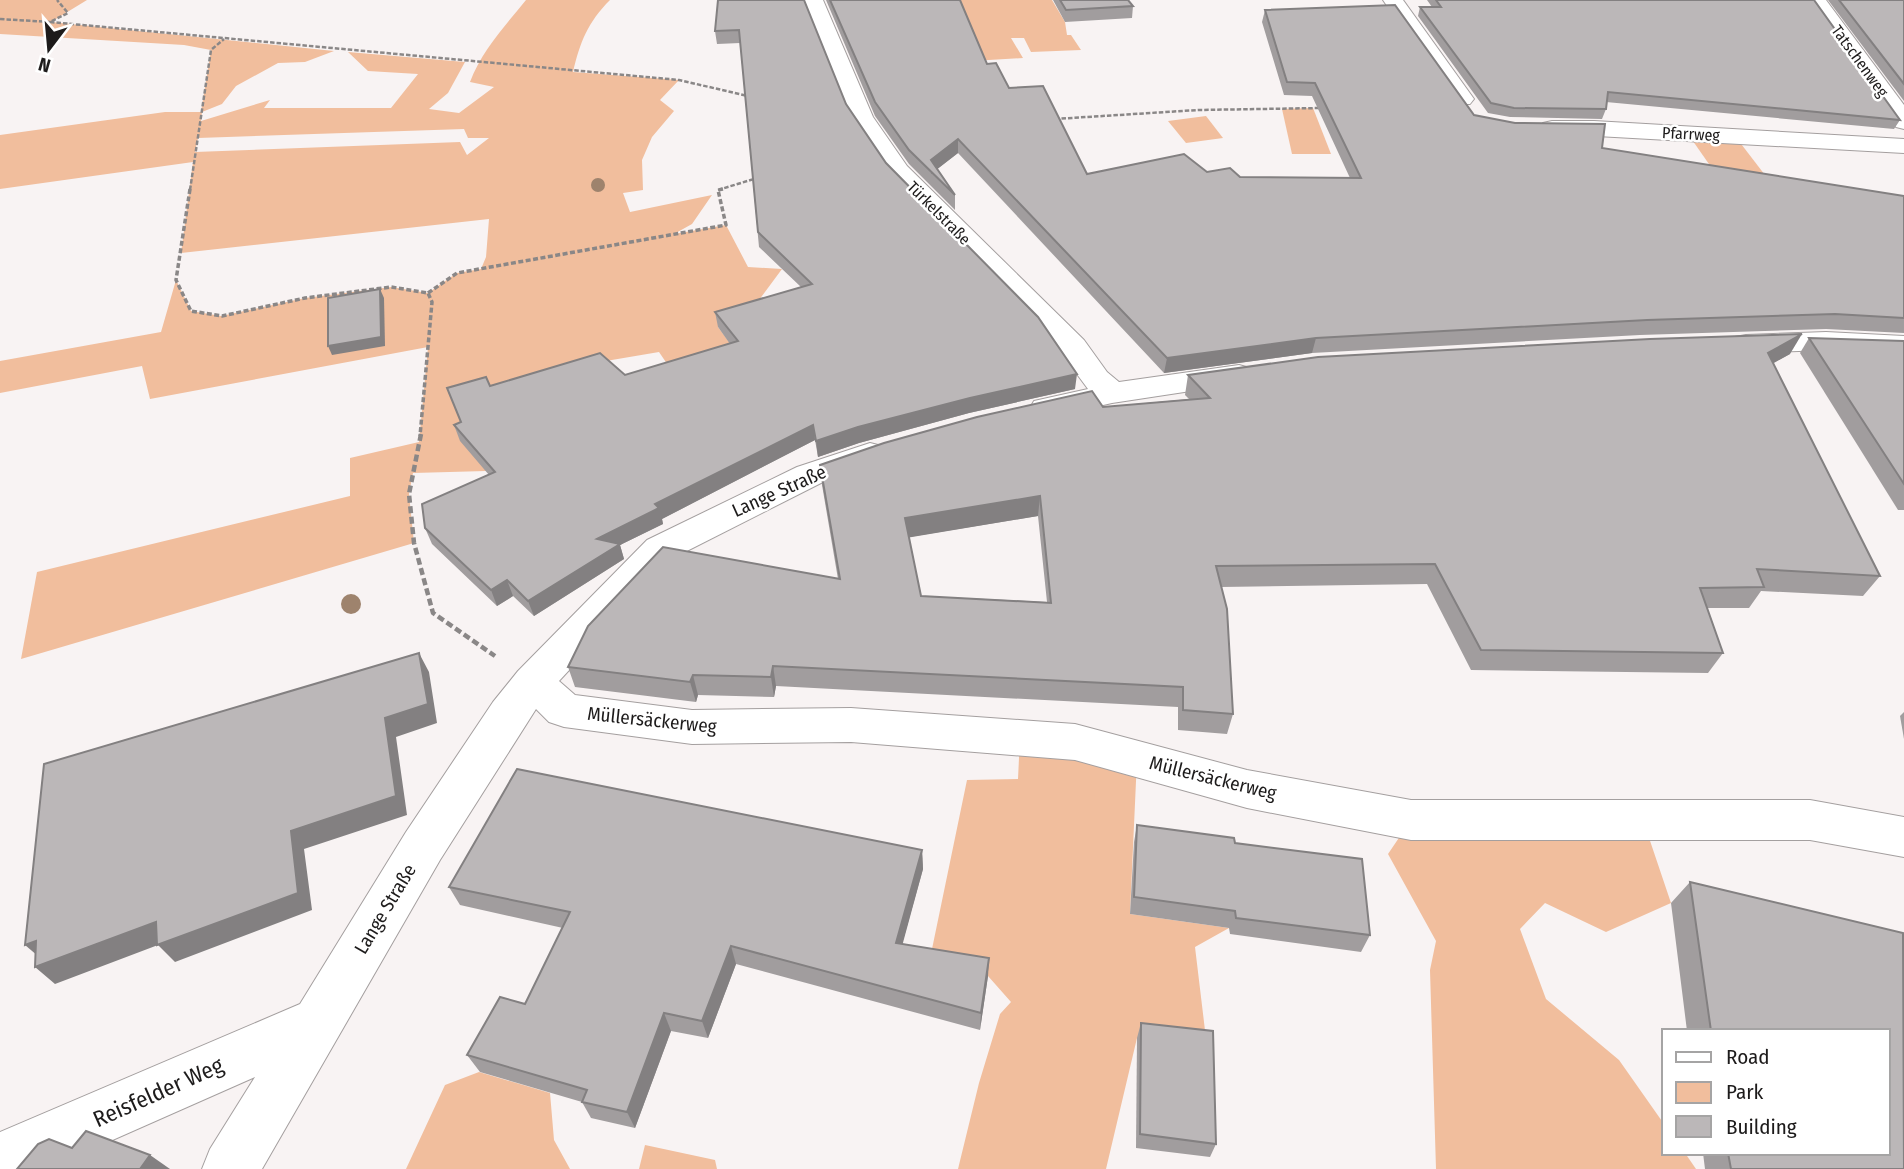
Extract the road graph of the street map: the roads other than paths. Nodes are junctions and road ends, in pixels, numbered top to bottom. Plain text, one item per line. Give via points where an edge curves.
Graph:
1 (813, 0) edge
2 (1393, 0) edge
3 (1816, 0) edge
4 (1472, 114) edge
5 (1904, 122) edge
6 (1531, 127) edge
7 (1904, 146) edge
8 (1720, 345) edge
9 (1904, 345) edge
10 (1272, 371) edge
11 (1112, 393) junction
12 (1016, 415) edge
13 (908, 443) edge
14 (533, 682) junction
15 (1904, 837) edge
16 (316, 1023) junction
17 (0, 1161) edge
18 (230, 1169) edge

1 - 11 street, Türkelstraße via 861,117 898,171
2 - 4 street
3 - 5 street, Tatschenweg
6 - 7 street, Pfarrweg
8 - 9 street via 1826,341
10 - 11 street
11 - 12 street
13 - 14 street, Lange Straße via 808,475 660,549
14 - 15 street, Müllersäckerweg via 564,710 692,727 851,725 1075,742 1247,789 1411,820 1810,820
14 - 16 street, Lange Straße via 508,714
16 - 17 street, Reisfelder Weg
16 - 18 street, Lange Straße

